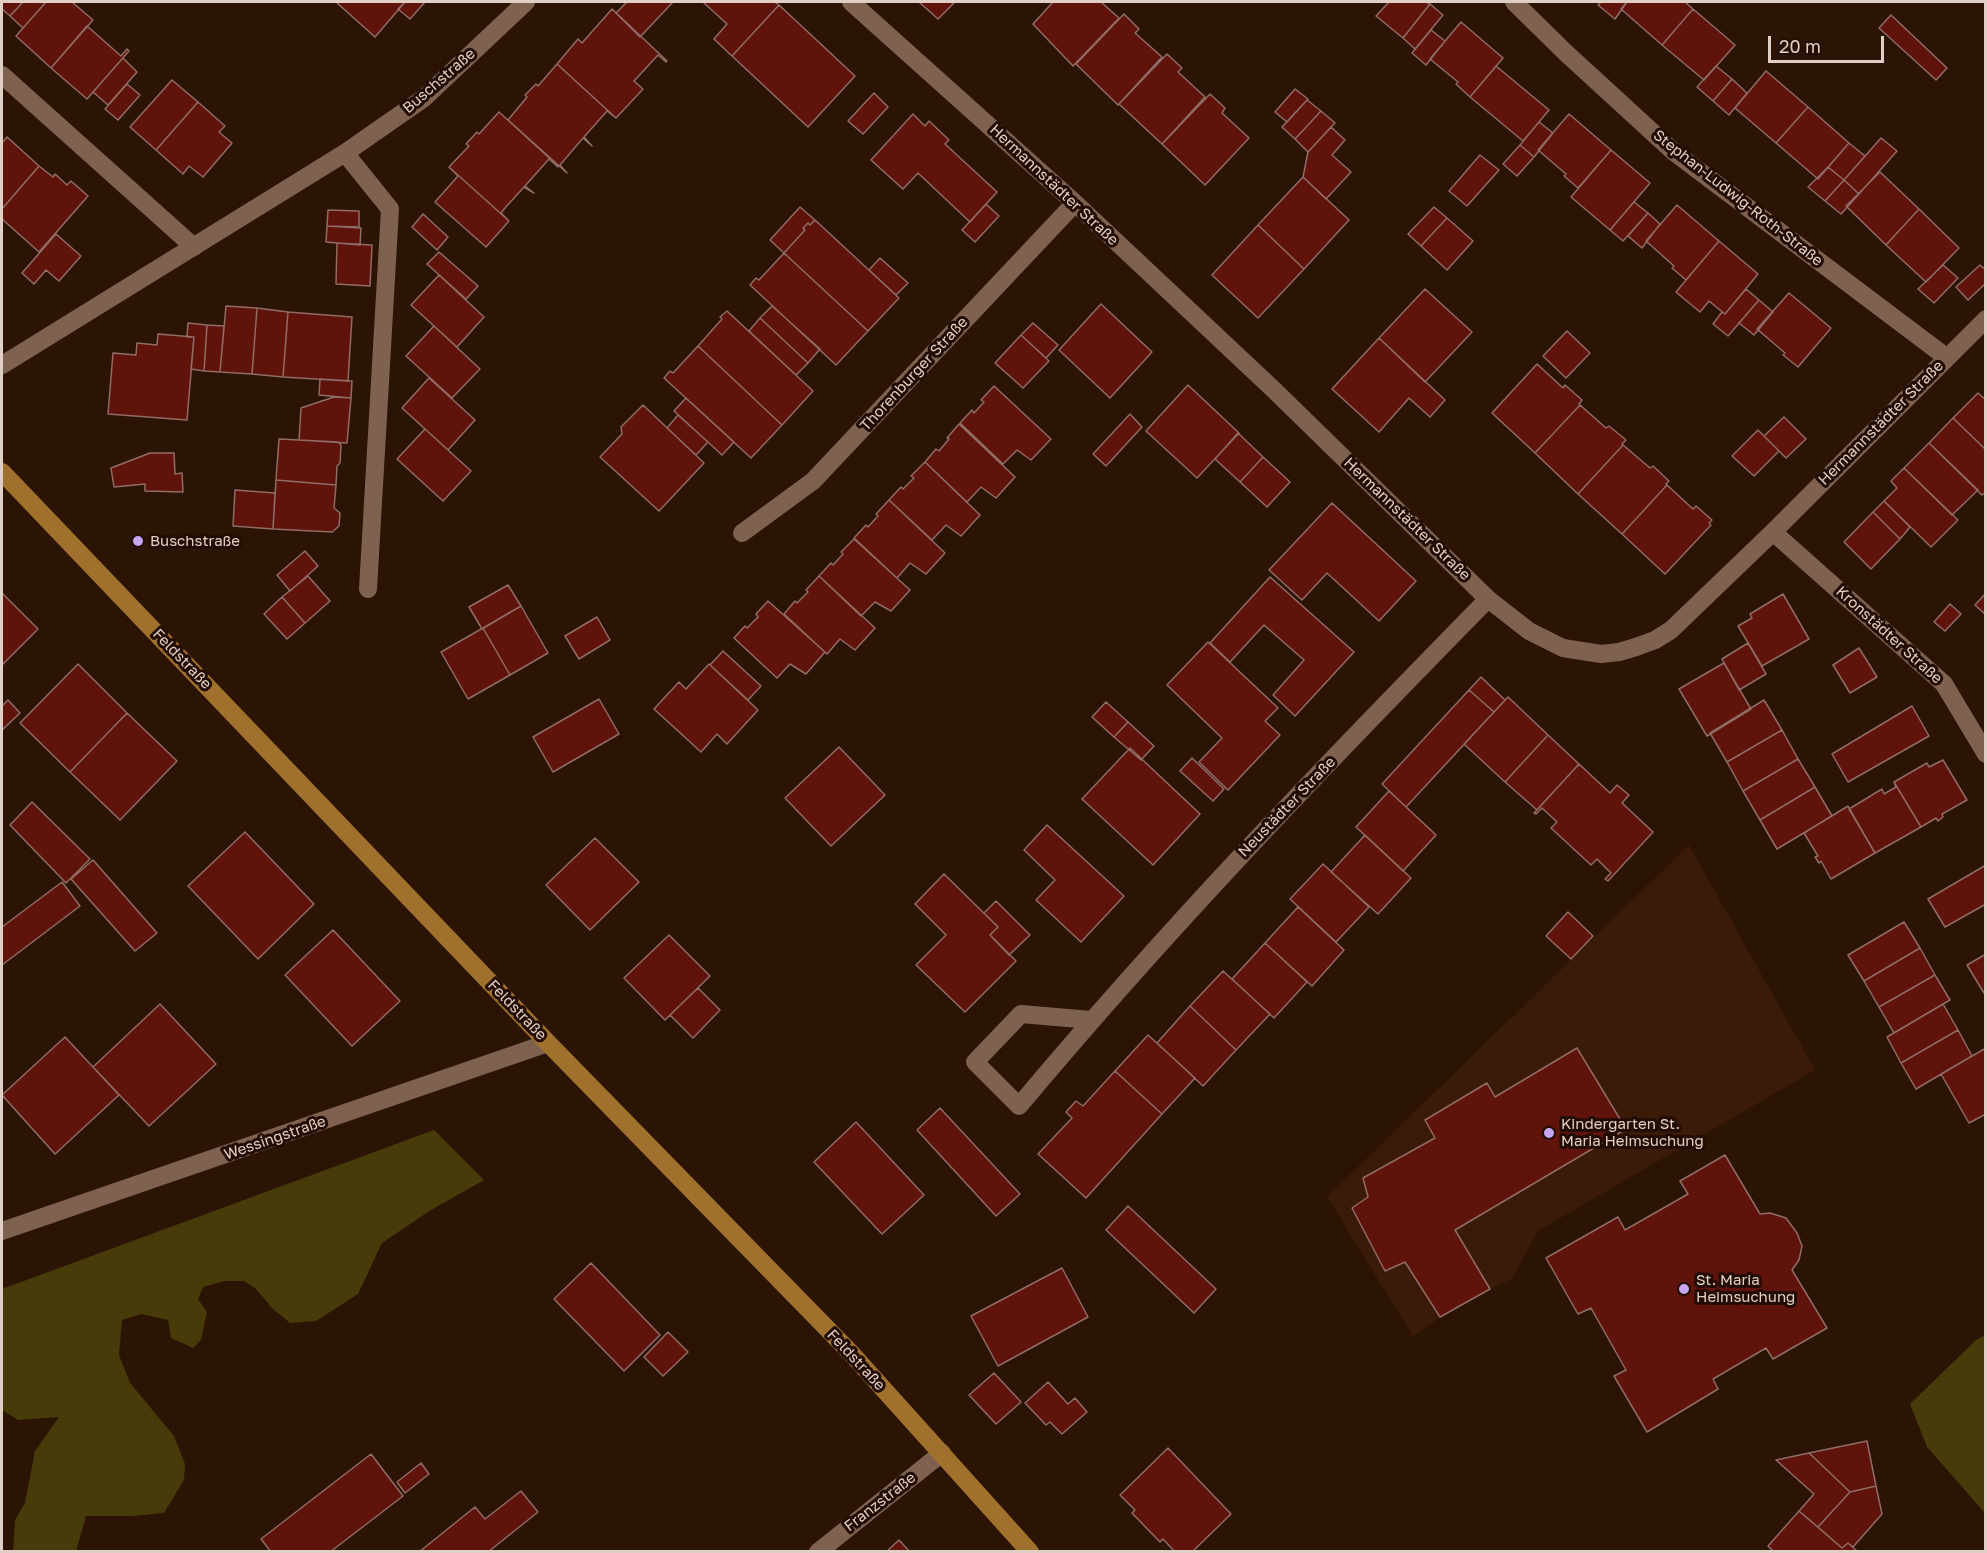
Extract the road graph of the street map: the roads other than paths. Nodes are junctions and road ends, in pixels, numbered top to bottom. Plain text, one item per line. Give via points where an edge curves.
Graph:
1 (526, 2) edge
2 (851, 2) edge
3 (1514, 2) edge
4 (2, 75) edge
5 (345, 153) junction
6 (1075, 203) junction
7 (194, 248) junction
8 (1986, 319) edge
9 (1946, 357) junction
10 (2, 365) edge
11 (2, 472) edge
12 (1773, 532) junction
13 (742, 533) dead end
14 (368, 589) dead end
15 (1488, 598) junction
16 (1986, 754) edge
17 (1091, 1020) junction
18 (548, 1043) junction
19 (2, 1231) edge
20 (942, 1453) junction
21 (818, 1551) edge
22 (1030, 1551) edge

1 - 5 street, Buschstraße via 424,98
2 - 6 street, Hermannstädter Straße
3 - 9 street, Stephan-Ludwig-Roth-Straße via 1674,152
4 - 7 street
5 - 7 street, Buschstraße
5 - 14 street via 390,209
6 - 13 street, Thorenburger Straße via 813,481
6 - 15 street, Hermannstädter Straße
7 - 10 street, Buschstraße
8 - 9 street, Hermannstädter Straße
9 - 12 street, Hermannstädter Straße
11 - 18 main road, Feldstraße
12 - 15 street, Hermannstädter Straße via 1671,630 1619,652 1601,654 1563,648 1529,631
12 - 16 street, Kronstädter Straße via 1944,684
15 - 17 street, Neustädter Straße via 1254,841
17 - 17 street, Neustädter Straße via 1019,1106 975,1062 1021,1014
18 - 19 street, Wessingstraße
18 - 20 main road, Feldstraße via 851,1353
20 - 21 street, Franzstraße
20 - 22 main road, Feldstraße

